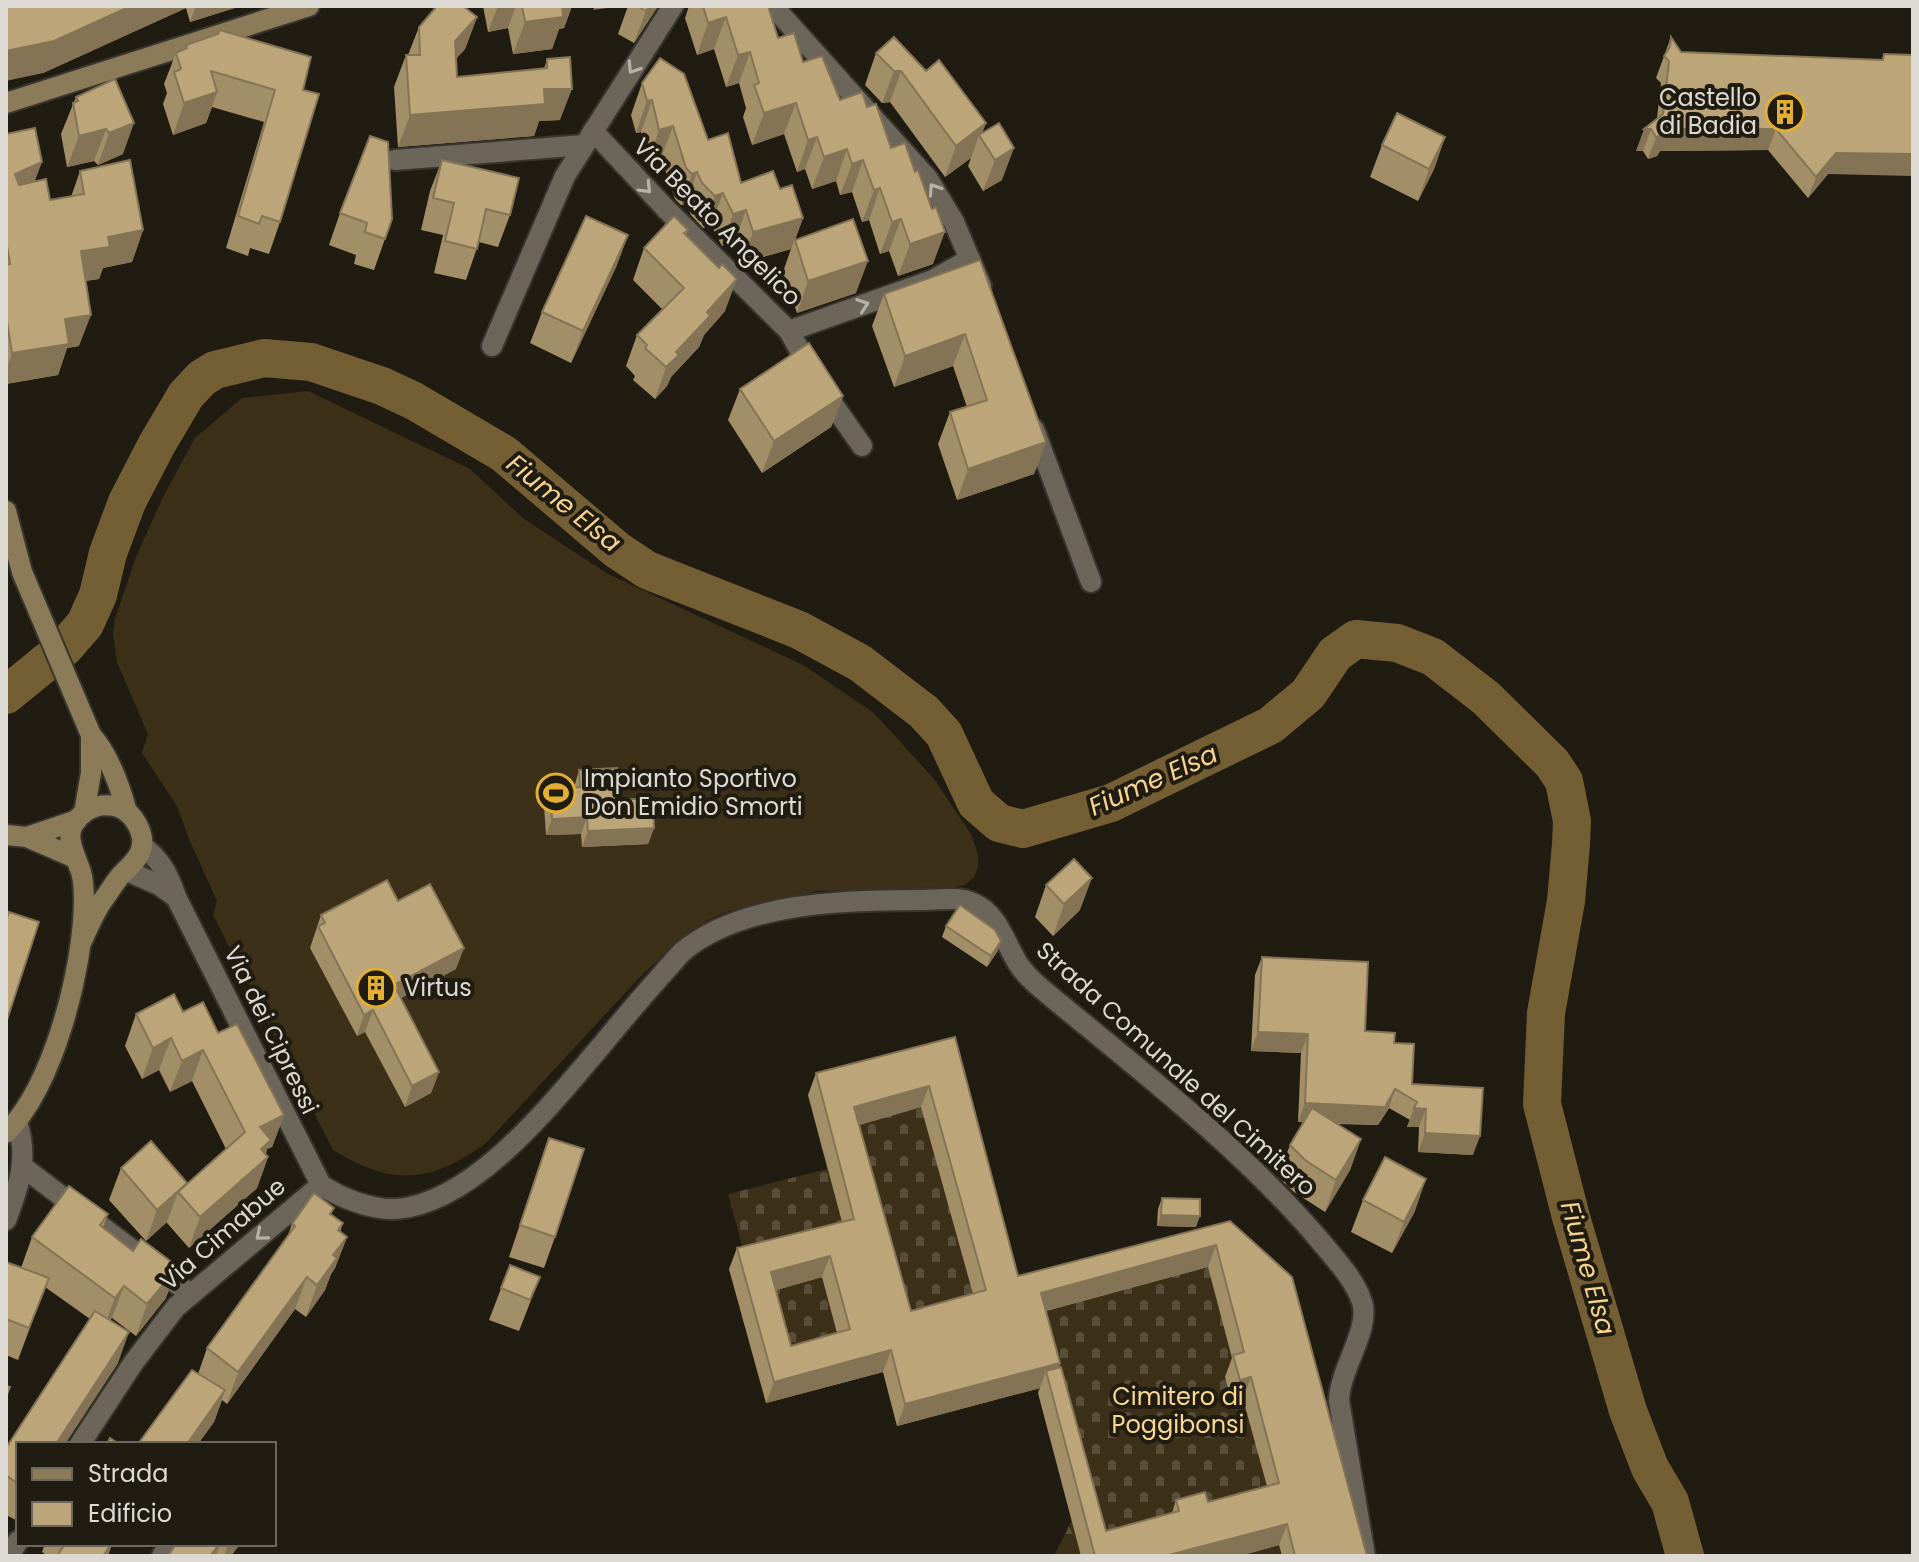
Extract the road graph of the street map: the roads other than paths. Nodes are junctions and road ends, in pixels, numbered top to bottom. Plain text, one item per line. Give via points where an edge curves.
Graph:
1 (309, 6) edge
2 (673, 6) edge
3 (773, 6) edge
4 (6, 103) edge
5 (588, 138) junction
6 (395, 160) dead end
7 (970, 259) junction
8 (987, 303) edge
9 (789, 331) junction
10 (492, 346) dead end
11 (1025, 406) edge
12 (862, 446) dead end
13 (6, 511) edge
14 (1091, 582) dead end
15 (91, 735) junction
16 (127, 812) junction
17 (81, 816) junction
18 (6, 835) edge
19 (27, 837) junction
20 (142, 846) junction
21 (76, 861) junction
22 (125, 873) junction
23 (176, 897) junction
24 (81, 943) junction
25 (11, 1128) edge
26 (23, 1167) junction
27 (321, 1185) junction
28 (6, 1220) edge
29 (189, 1293) junction
30 (81, 1442) edge
31 (1365, 1556) edge

1 - 4 main road
2 -> 5 street
7 -> 3 street via 928,179
5 - 6 street
5 -> 9 street, Via Beato Angelico
5 - 10 street via 555,197
7 - 8 street
9 -> 7 street via 933,280
9 - 12 street, Via Beato Angelico
11 - 14 street
13 - 15 main road via 22,572
15 - 16 main road
15 - 17 main road via 91,780
16 - 17 main road via 101,806
16 - 20 main road via 139,826
17 - 19 main road
17 - 21 main road via 70,838
18 - 19 main road
19 - 21 main road
20 - 22 main road
20 - 23 street, Via dei Cipressi via 160,862
21 - 22 main road via 99,877
21 - 24 main road via 84,888
22 - 23 street
22 - 24 main road
23 - 27 street, Via dei Cipressi
24 - 25 main road via 49,1063 33,1099
25 - 26 street via 24,1152
26 - 28 street
26 - 29 street
27 -> 29 street, Via Cimabue
27 - 31 street, Strada Comunale del Cimitero via 359,1202 395,1209 424,1203 455,1187 527,1130 682,952 720,928 777,912 861,900 976,904 1006,938 1021,968 1198,1120 1292,1209 1359,1294 1364,1309 1341,1381 1341,1416
29 - 30 street, Via Cimabue via 144,1347

